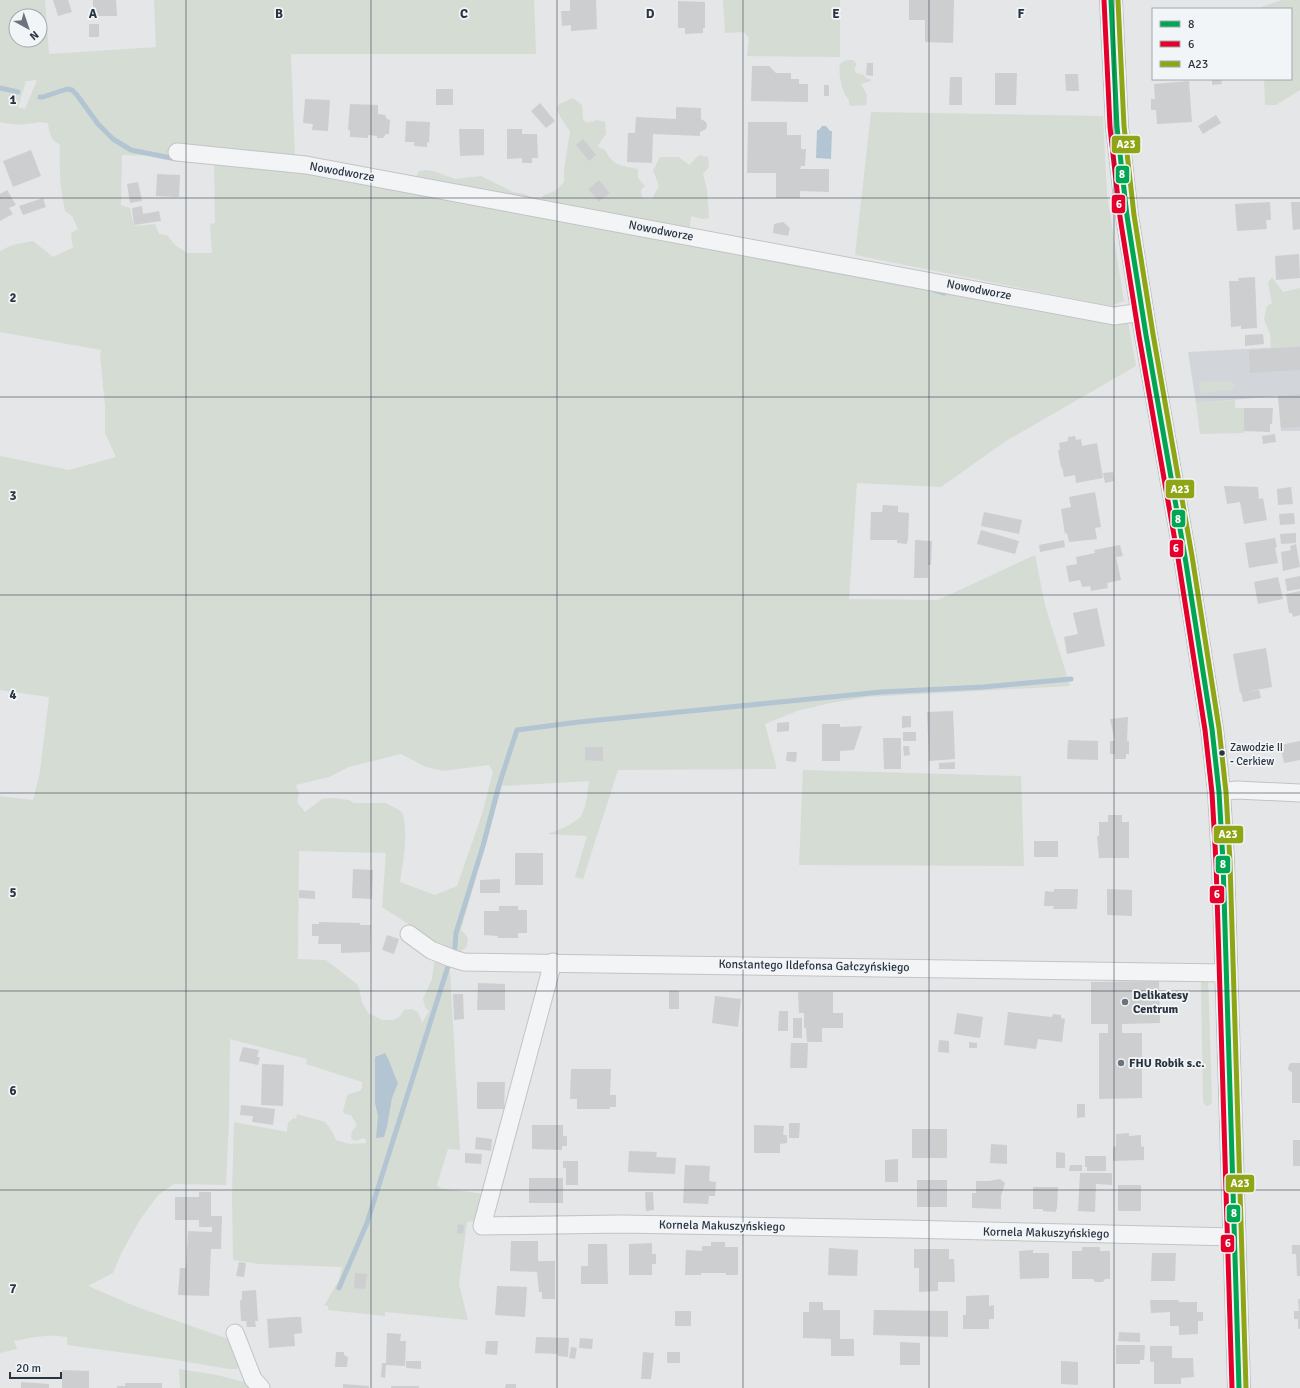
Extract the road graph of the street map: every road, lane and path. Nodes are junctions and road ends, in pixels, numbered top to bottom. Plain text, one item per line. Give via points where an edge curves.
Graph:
1 (1111, 0) edge
2 (177, 152) dead end
3 (1142, 312) junction
4 (1219, 792) junction
5 (1300, 793) edge
6 (409, 934) dead end
7 (552, 962) junction
8 (1227, 973) junction
9 (1234, 1237) junction
10 (235, 1333) dead end
11 (261, 1388) edge
12 (1239, 1388) edge

1 - 3 main road via 1117,128
2 - 3 street, Nowodworze via 306,165 1114,316
3 - 4 main road via 1185,557
4 - 5 street via 1237,790
4 - 8 main road
6 - 7 street, Konstantego Ildefonsa Gałczyńskiego via 431,950 464,962
7 - 8 street, Konstantego Ildefonsa Gałczyńskiego
7 - 9 street, Kornela Makuszyńskiego via 482,1226 621,1224
8 - 9 main road
9 - 12 main road
10 - 11 street via 253,1379

